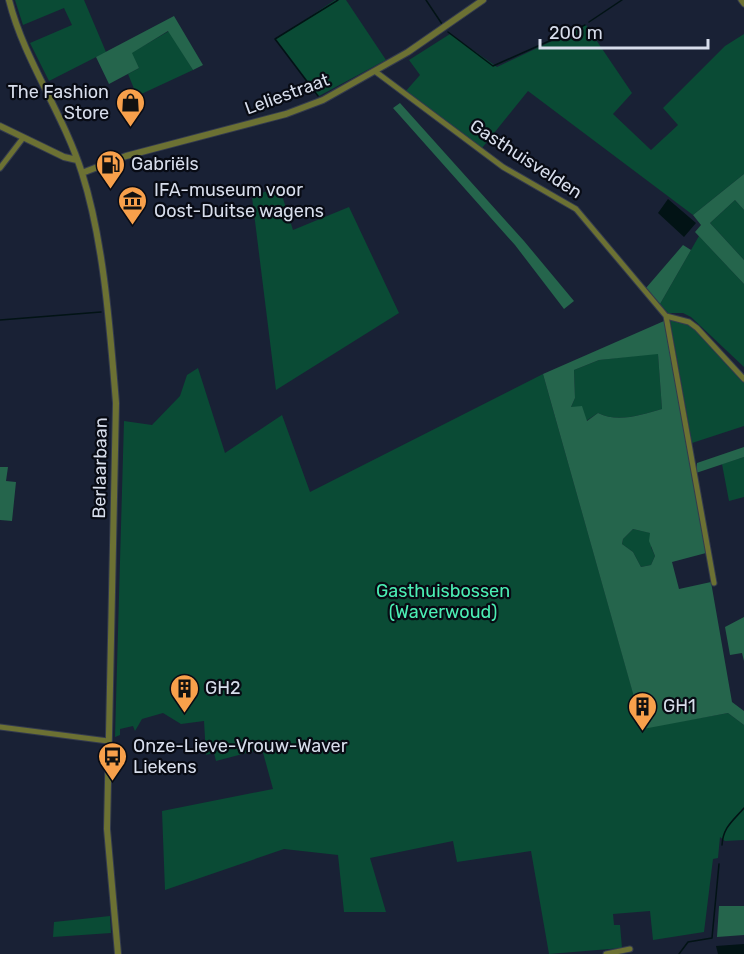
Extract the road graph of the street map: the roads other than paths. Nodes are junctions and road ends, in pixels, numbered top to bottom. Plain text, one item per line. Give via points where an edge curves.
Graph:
1 (9, 0) edge
2 (483, 0) edge
3 (741, 0) edge
4 (744, 4) edge
5 (376, 72) junction
6 (0, 126) edge
7 (23, 138) junction
8 (77, 160) junction
9 (0, 168) edge
10 (82, 173) junction
11 (666, 316) junction
12 (744, 379) edge
13 (714, 583) dead end
14 (0, 727) edge
15 (108, 741) junction
16 (630, 949) dead end
17 (118, 954) edge
18 (606, 954) edge

1 - 8 street, Berlaarbaan
2 - 5 street, Leliestraat
3 - 4 street
5 - 10 street, Leliestraat via 296,111 126,156
5 - 11 street, Gasthuisvelden via 503,167 576,209
6 - 7 street
7 - 8 street via 64,158
7 - 9 street
8 - 10 street, Berlaarbaan
10 - 15 street, Berlaarbaan via 96,232 116,403
11 - 12 street via 697,328
11 - 13 street, Gasthuisvelden
14 - 15 street
15 - 17 street, Berlaarbaan via 107,839
16 - 18 street

